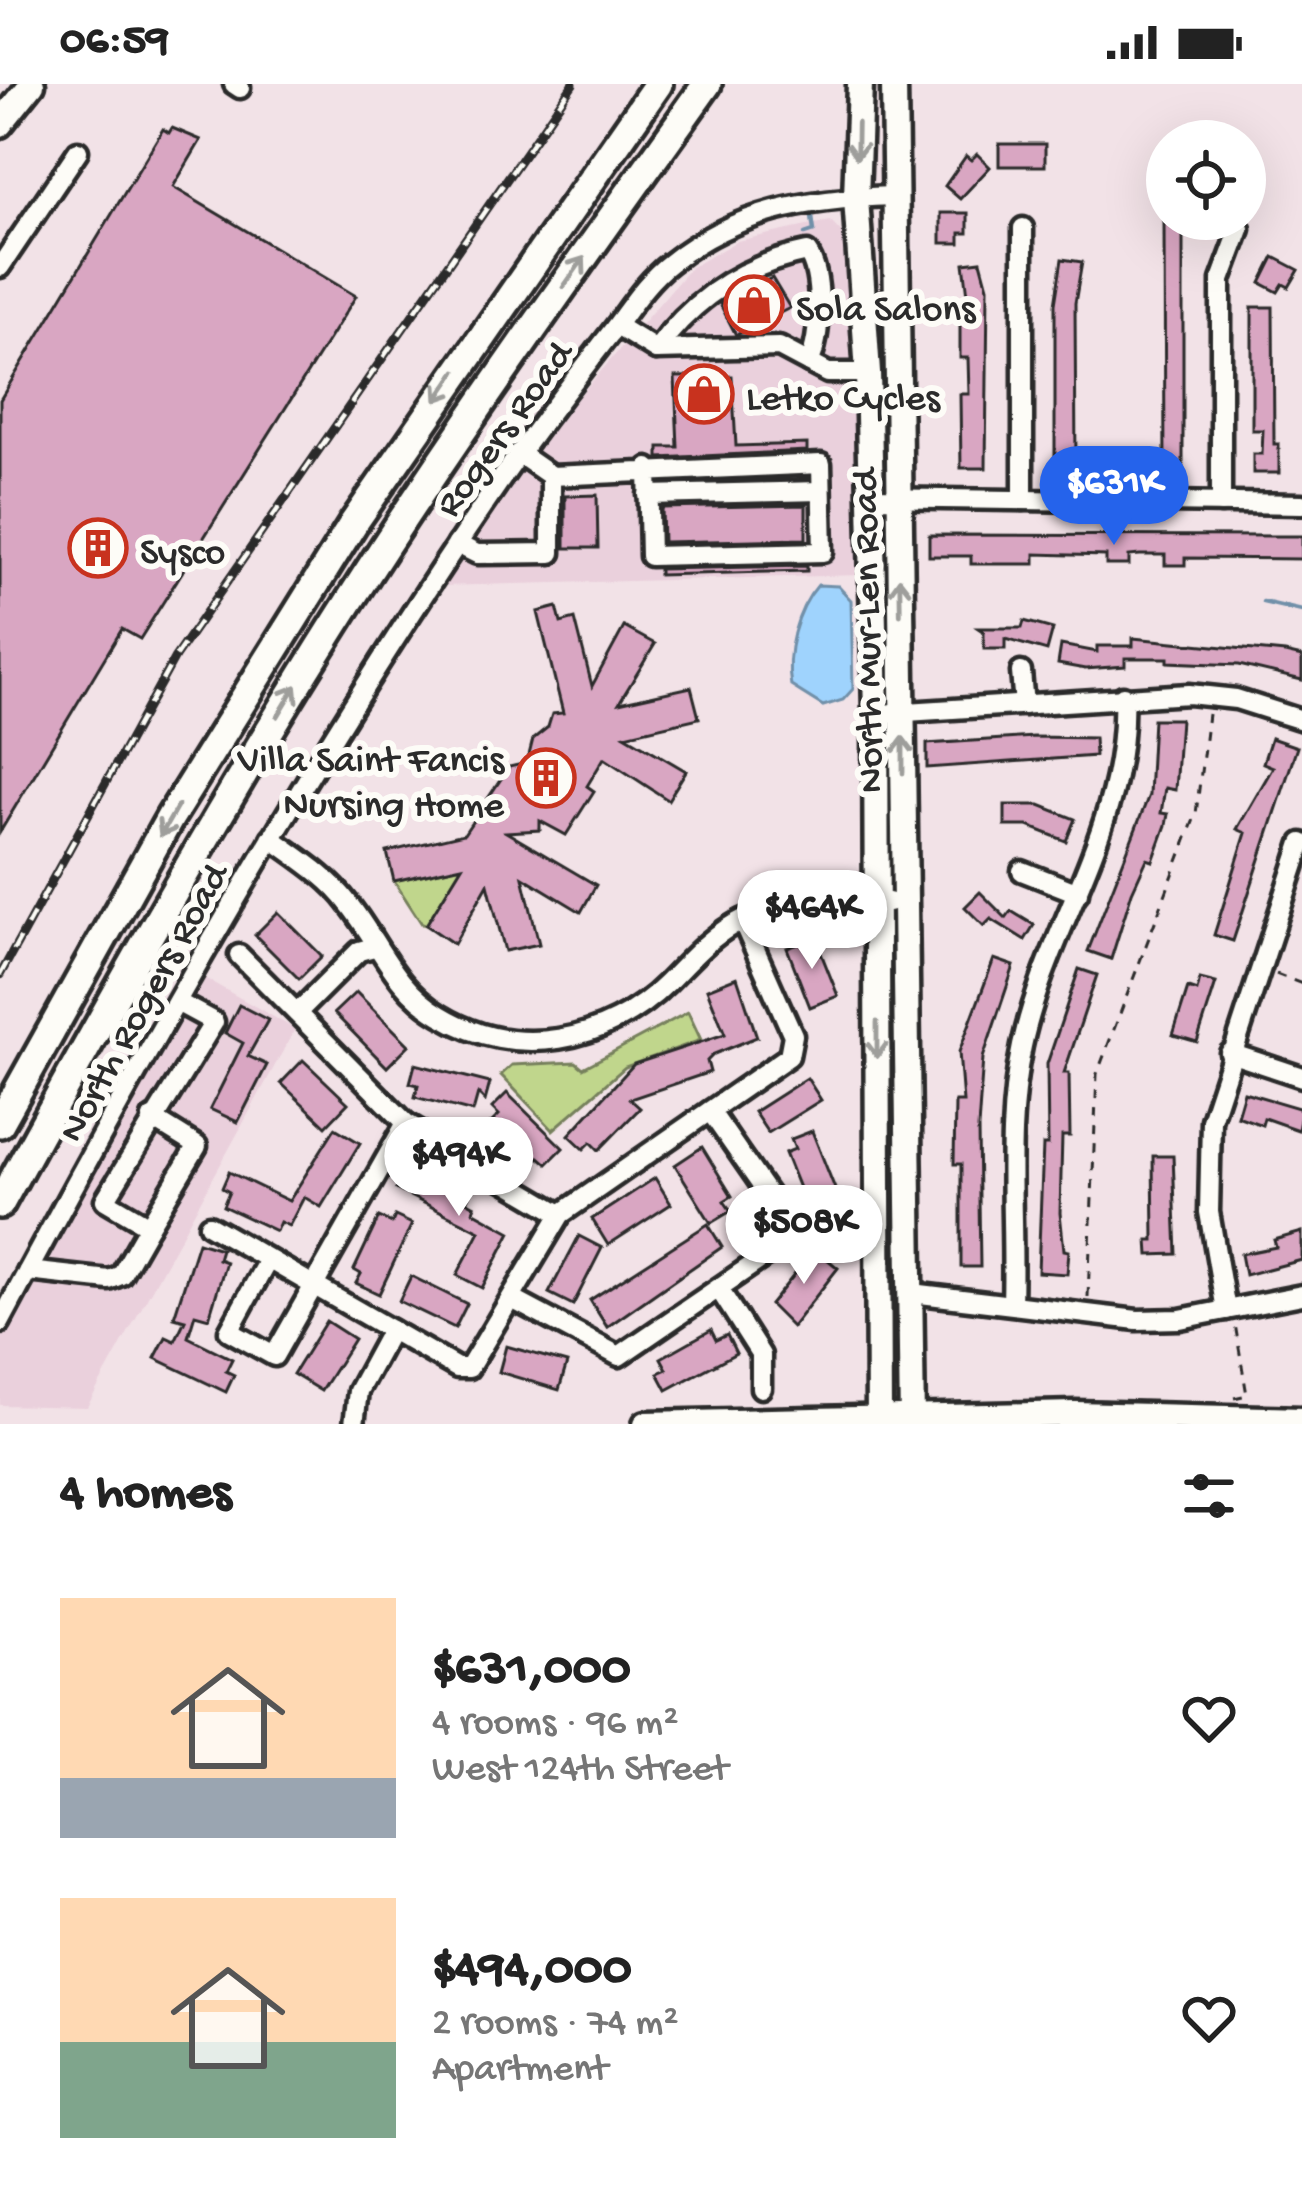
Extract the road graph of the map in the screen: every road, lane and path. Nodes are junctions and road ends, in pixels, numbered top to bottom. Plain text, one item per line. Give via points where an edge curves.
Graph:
1 (12, 84) edge
2 (32, 84) edge
3 (658, 84) edge
4 (707, 84) edge
5 (860, 84) edge
6 (894, 84) edge
7 (0, 99) edge
8 (0, 124) edge
9 (78, 151) dead end
10 (892, 196) junction
11 (856, 198) junction
12 (1023, 228) dead end
13 (1236, 240) edge
14 (0, 268) edge
15 (616, 326) junction
16 (656, 350) junction
17 (809, 363) junction
18 (868, 373) junction
19 (518, 453) junction
20 (648, 468) junction
21 (550, 476) junction
22 (821, 491) junction
23 (648, 494) junction
24 (871, 498) junction
25 (898, 498) junction
26 (1023, 500) junction
27 (1221, 503) junction
28 (1302, 504) edge
29 (457, 544) junction
30 (1021, 672) dead end
31 (1123, 696) junction
32 (1024, 705) junction
33 (1209, 706) dead end
34 (876, 712) junction
35 (903, 713) junction
36 (1302, 720) edge
37 (271, 838) junction
38 (1302, 843) edge
39 (1022, 871) dead end
40 (1078, 893) junction
41 (1293, 898) edge
42 (876, 902) junction
43 (904, 902) junction
44 (742, 920) junction
45 (374, 946) junction
46 (239, 955) dead end
47 (1267, 970) dead end
48 (1302, 984) edge
49 (177, 1001) junction
50 (297, 1013) junction
51 (1230, 1053) junction
52 (143, 1062) junction
53 (1302, 1077) edge
54 (175, 1080) junction
55 (710, 1111) junction
56 (152, 1118) junction
57 (110, 1120) junction
58 (0, 1123) edge
59 (406, 1124) junction
60 (141, 1138) junction
61 (0, 1204) edge
62 (561, 1214) junction
63 (209, 1225) dead end
64 (149, 1226) junction
65 (268, 1259) junction
66 (28, 1271) junction
67 (314, 1286) junction
68 (719, 1289) junction
69 (912, 1293) junction
70 (1302, 1295) edge
71 (512, 1299) junction
72 (1088, 1300) dead end
73 (1012, 1303) junction
74 (1226, 1310) junction
75 (0, 1323) edge
76 (391, 1330) junction
77 (761, 1388) dead end
78 (1226, 1398) dead end
79 (1302, 1420) edge
80 (879, 1421) edge
81 (912, 1421) edge
82 (1178, 1422) edge
83 (354, 1424) edge
84 (646, 1424) edge

1 - 7 main road
2 - 8 main road
3 -> 58 highway via 317,580 171,816
61 -> 4 highway via 308,667
5 -> 11 main road, North Mur-Len Road
6 - 10 main road, North Mur-Len Road
9 - 14 street
10 - 11 street, Rogers Road
10 - 25 main road, North Mur-Len Road
11 - 15 street, Rogers Road via 791,205 728,225 652,279
11 - 18 main road, North Mur-Len Road
12 - 26 street
13 - 27 street via 1222,280
15 - 16 street
15 - 19 street, Rogers Road
16 - 17 street via 779,347
16 - 17 street via 711,290 807,252 815,263 817,346
17 - 18 street via 828,373
18 - 24 main road, North Mur-Len Road
19 - 21 street
19 - 29 street, Rogers Road
20 - 21 street
20 - 22 street via 821,464
20 - 23 street
21 - 29 street via 551,553 477,554
22 - 23 street
22 - 23 street via 823,552 650,556
24 - 25 street
24 - 34 main road, North Mur-Len Road
25 - 26 street
35 -> 25 main road, North Mur-Len Road
26 - 27 street
27 - 28 street
29 - 37 street, Rogers Road
30 - 32 street
31 - 32 street
31 - 36 street via 1226,697
31 - 40 street via 1117,790
32 - 35 street
33 - 72 path via 1196,814 1097,1074
34 - 35 street
34 - 42 main road, North Mur-Len Road
43 -> 35 main road, North Mur-Len Road
37 - 45 street via 330,882
37 - 49 street, North Rogers Road
38 - 41 street
39 - 40 street
40 - 73 street via 1022,1044
41 - 51 street
42 - 43 street
42 - 44 street via 790,904
42 -> 80 main road, North Mur-Len Road
43 - 69 main road, North Mur-Len Road
44 - 45 street via 636,1010 591,1033 543,1041 495,1037 439,1015 410,993
44 - 55 street via 794,1046
45 - 50 street via 359,951
46 - 50 street
47 - 48 path
49 - 52 street, North Rogers Road
49 - 54 street via 214,1022
50 - 59 street
51 - 53 street
51 - 74 street via 1207,1170
52 - 54 street
52 - 57 street, North Rogers Road
54 - 56 street
55 - 62 street
55 - 68 street via 789,1231 783,1244
56 - 60 street
56 - 64 street via 197,1146
57 - 60 street
57 - 66 street, North Rogers Road
59 - 62 street
59 - 67 street
60 - 64 street via 105,1200
62 - 71 street
63 - 65 street
64 - 66 street via 121,1275 109,1280
65 - 67 street
65 - 67 street via 229,1331 274,1356
66 - 75 street, North Rogers Road
67 - 76 street
68 - 71 street via 619,1356
68 - 77 street via 761,1355
69 - 73 street
69 - 81 main road, North Mur-Len Road
70 - 74 street
71 - 76 street via 464,1370
73 - 74 street via 1137,1320
74 - 78 path via 1249,1384 1247,1395
76 - 83 street via 358,1390
79 - 82 main road
80 - 81 main road
80 - 84 main road
81 - 82 main road via 1075,1414

